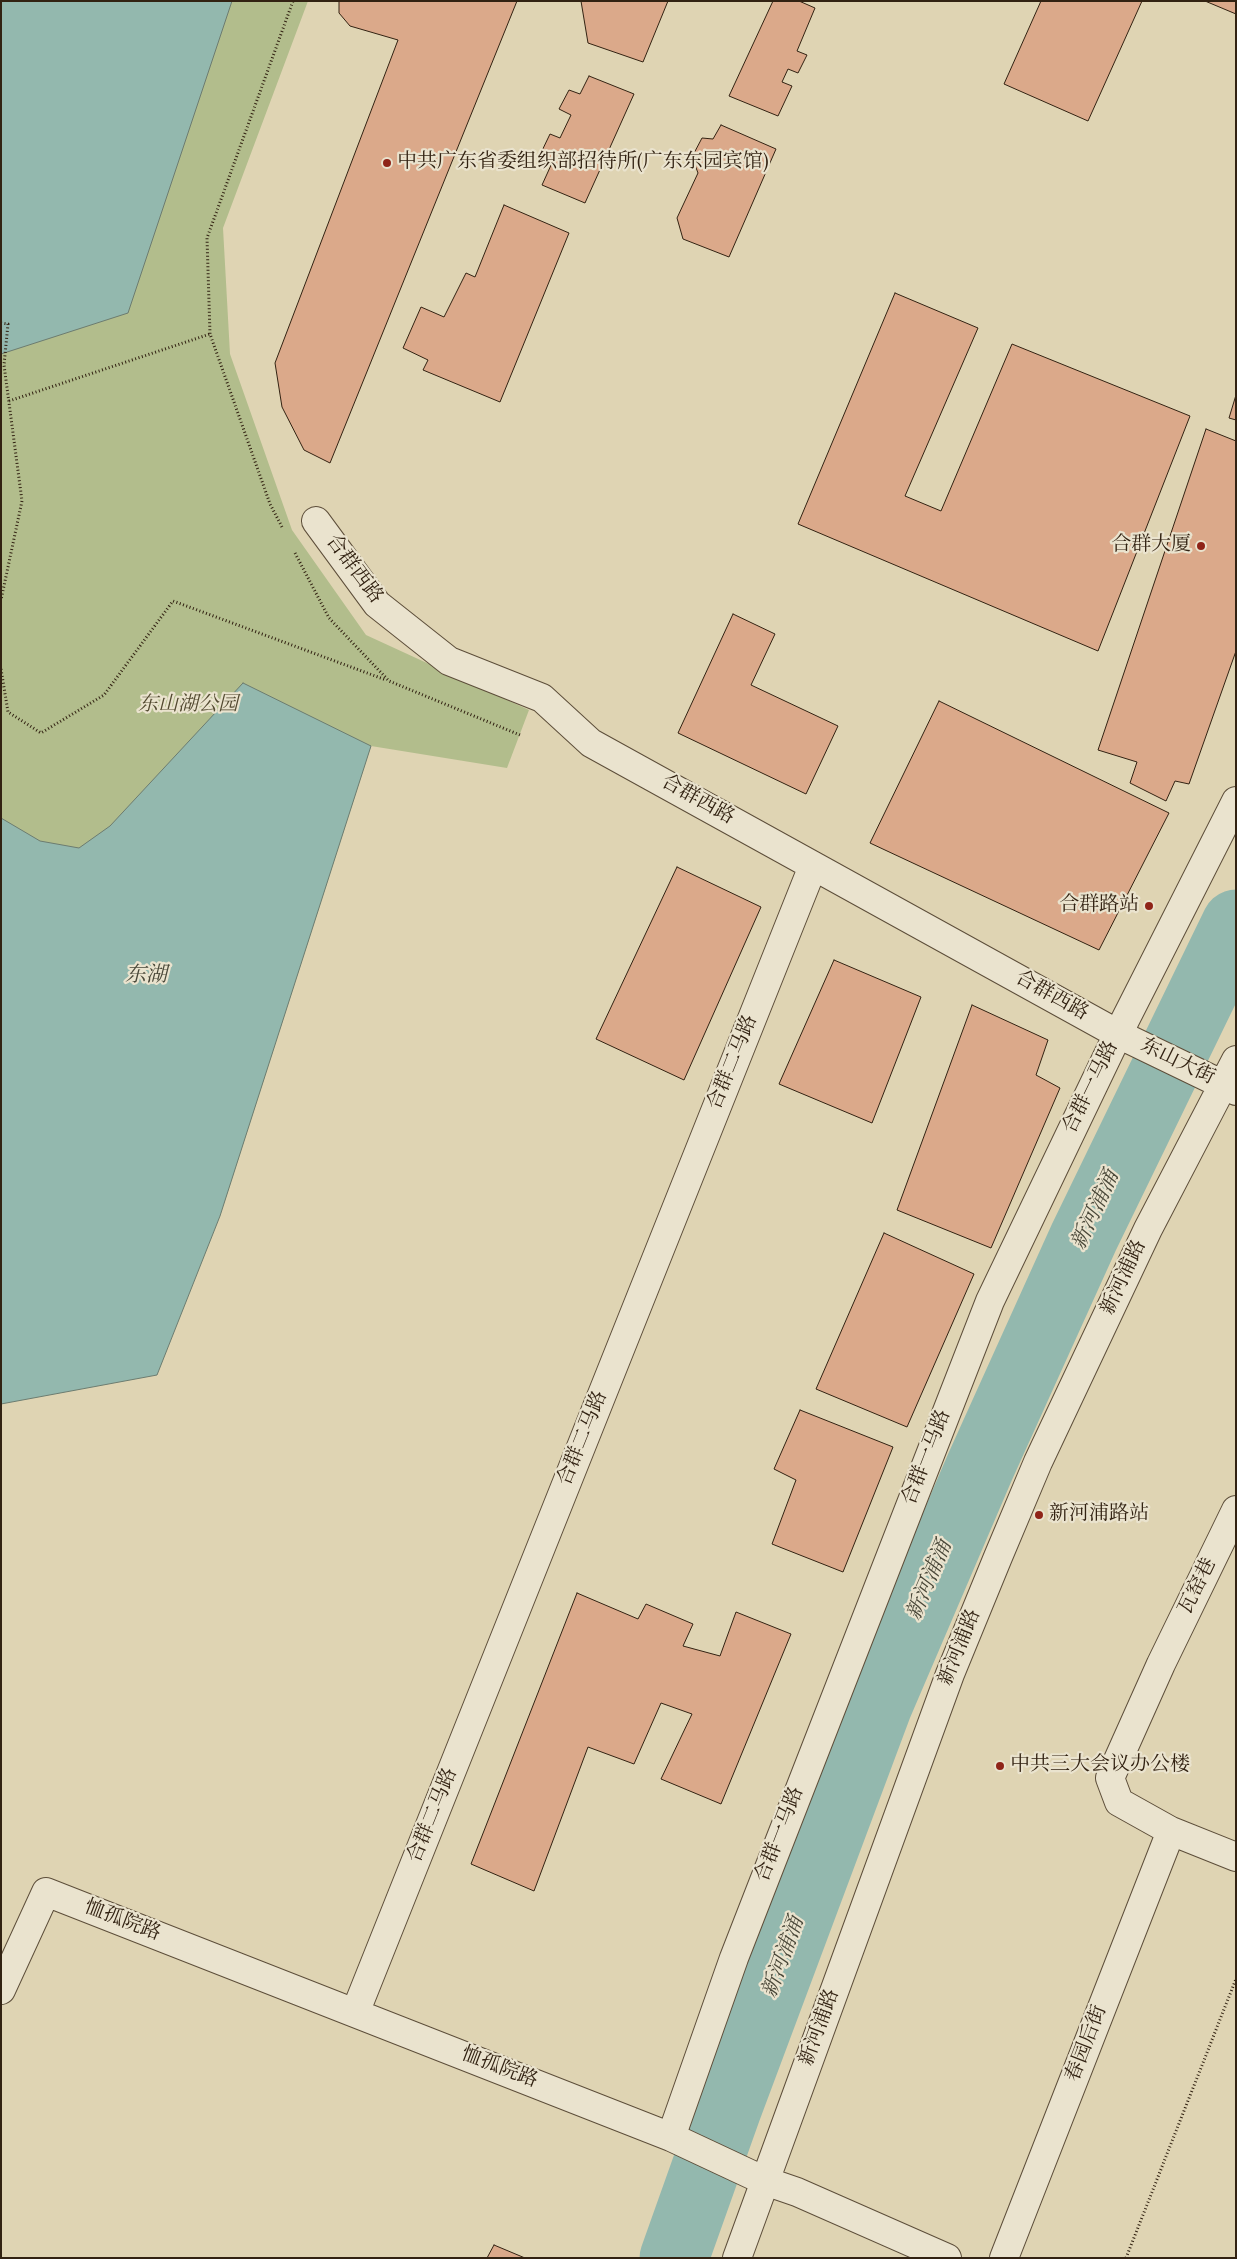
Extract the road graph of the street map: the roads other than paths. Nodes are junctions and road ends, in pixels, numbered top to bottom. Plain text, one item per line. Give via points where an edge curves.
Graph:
1 (316, 521) dead end
2 (1236, 801) edge
3 (813, 866) junction
4 (1118, 1034) junction
5 (1236, 1060) edge
6 (1230, 1088) edge
7 (1236, 1510) edge
8 (1171, 1831) junction
9 (1236, 1858) edge
10 (1, 1990) edge
11 (355, 2013) junction
12 (671, 2137) junction
13 (764, 2180) junction
14 (737, 2258) edge
15 (947, 2258) edge
16 (1004, 2258) edge

1 - 3 street, 合群西路 via 376,604 449,661 542,698 591,743
2 - 4 street, 合群一马路
3 - 4 street, 合群西路
3 - 11 street, 合群二马路
4 - 6 street, 东山大街
4 - 12 street, 合群一马路 via 990,1301 734,1958
5 - 6 street, 新河浦路
6 - 13 street, 新河浦路 via 1136,1255 1038,1462 950,1674
7 - 8 street, 瓦窑巷 via 1110,1778 1119,1802
8 - 9 street, 瓦窑巷
8 - 16 street, 春园后街
10 - 11 street, 恤孤院路 via 46,1892
11 - 12 street, 恤孤院路
12 - 13 street, 恤孤院路
13 - 14 street, 新河浦路
13 - 15 street, 恤孤院路

